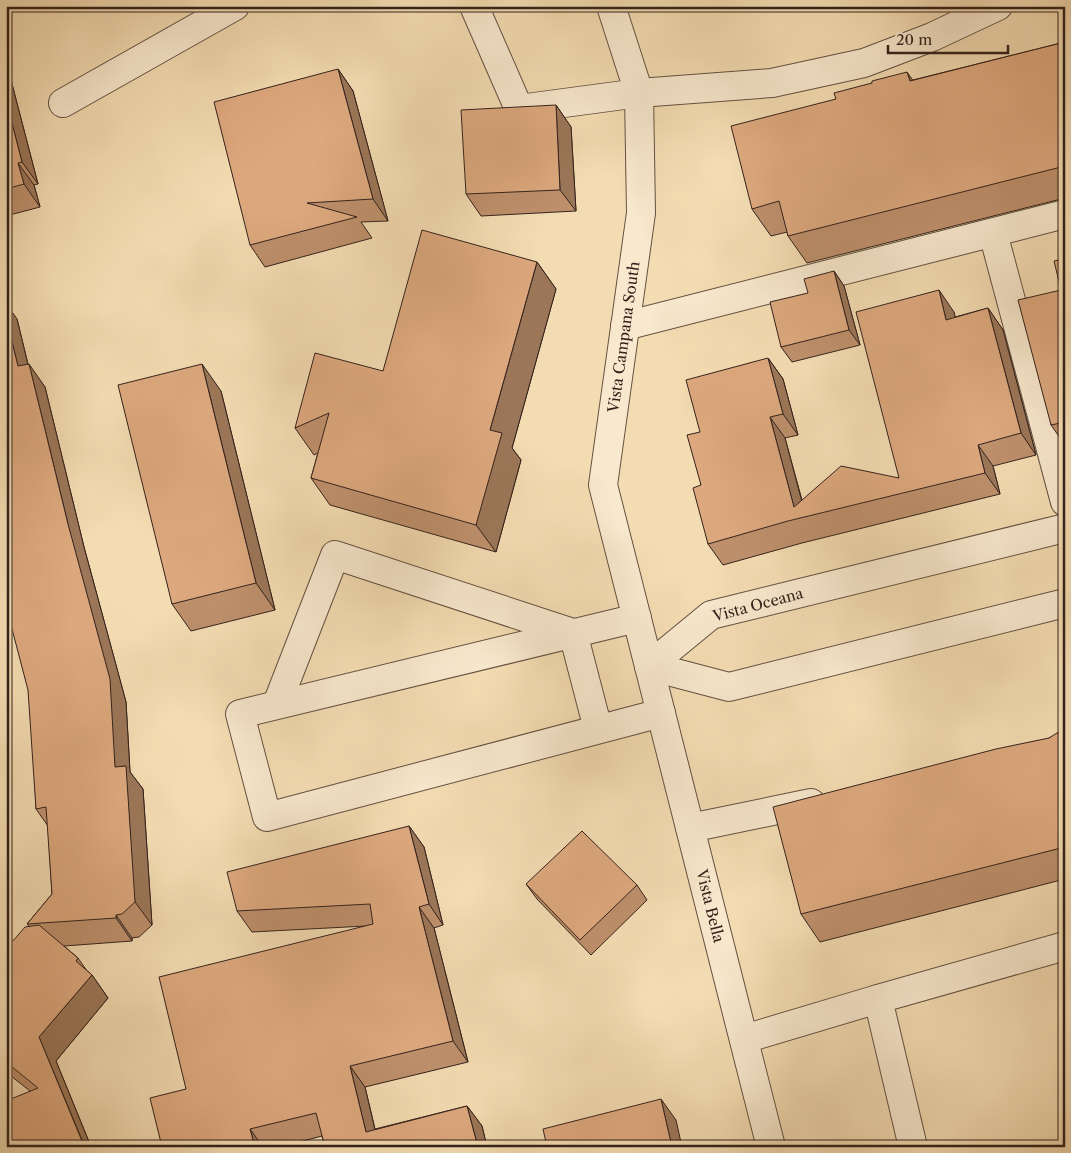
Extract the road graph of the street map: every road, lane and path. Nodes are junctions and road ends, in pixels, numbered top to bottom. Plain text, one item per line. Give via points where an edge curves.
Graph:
1 (235, 6) edge
2 (474, 6) edge
3 (611, 6) edge
4 (998, 6) edge
5 (639, 93) junction
6 (64, 103) dead end
7 (1065, 214) edge
8 (993, 232) junction
9 (625, 326) junction
10 (1065, 502) edge
11 (1065, 528) edge
12 (1065, 603) edge
13 (637, 618) junction
14 (573, 634) junction
15 (649, 666) junction
16 (277, 704) junction
17 (661, 713) junction
18 (598, 730) junction
19 (834, 798) edge
20 (690, 828) junction
21 (1065, 946) edge
22 (878, 999) junction
23 (744, 1039) junction
24 (771, 1147) edge
25 (913, 1147) edge

1 - 6 street
2 - 5 street via 518,109
3 - 5 street, Vista Campana South
4 - 5 street via 932,37 864,63 772,83
5 - 9 street, Vista Campana South via 641,213
7 - 8 street
8 - 9 street
8 - 10 street
9 - 13 street, Vista Campana South via 603,485
11 - 15 street, Vista Oceana via 711,615
12 - 15 street via 729,687
13 - 14 street
13 - 15 street, Vista Campana South
14 - 16 street
14 - 16 street via 335,555
14 - 18 street
15 - 17 street, Vista Bella
16 - 18 street via 240,714 267,817
17 - 18 street
17 - 20 street, Vista Bella
19 - 20 street
20 - 23 street, Vista Bella
21 - 22 street
22 - 23 street
22 - 25 street
23 - 24 street, Vista Bella

